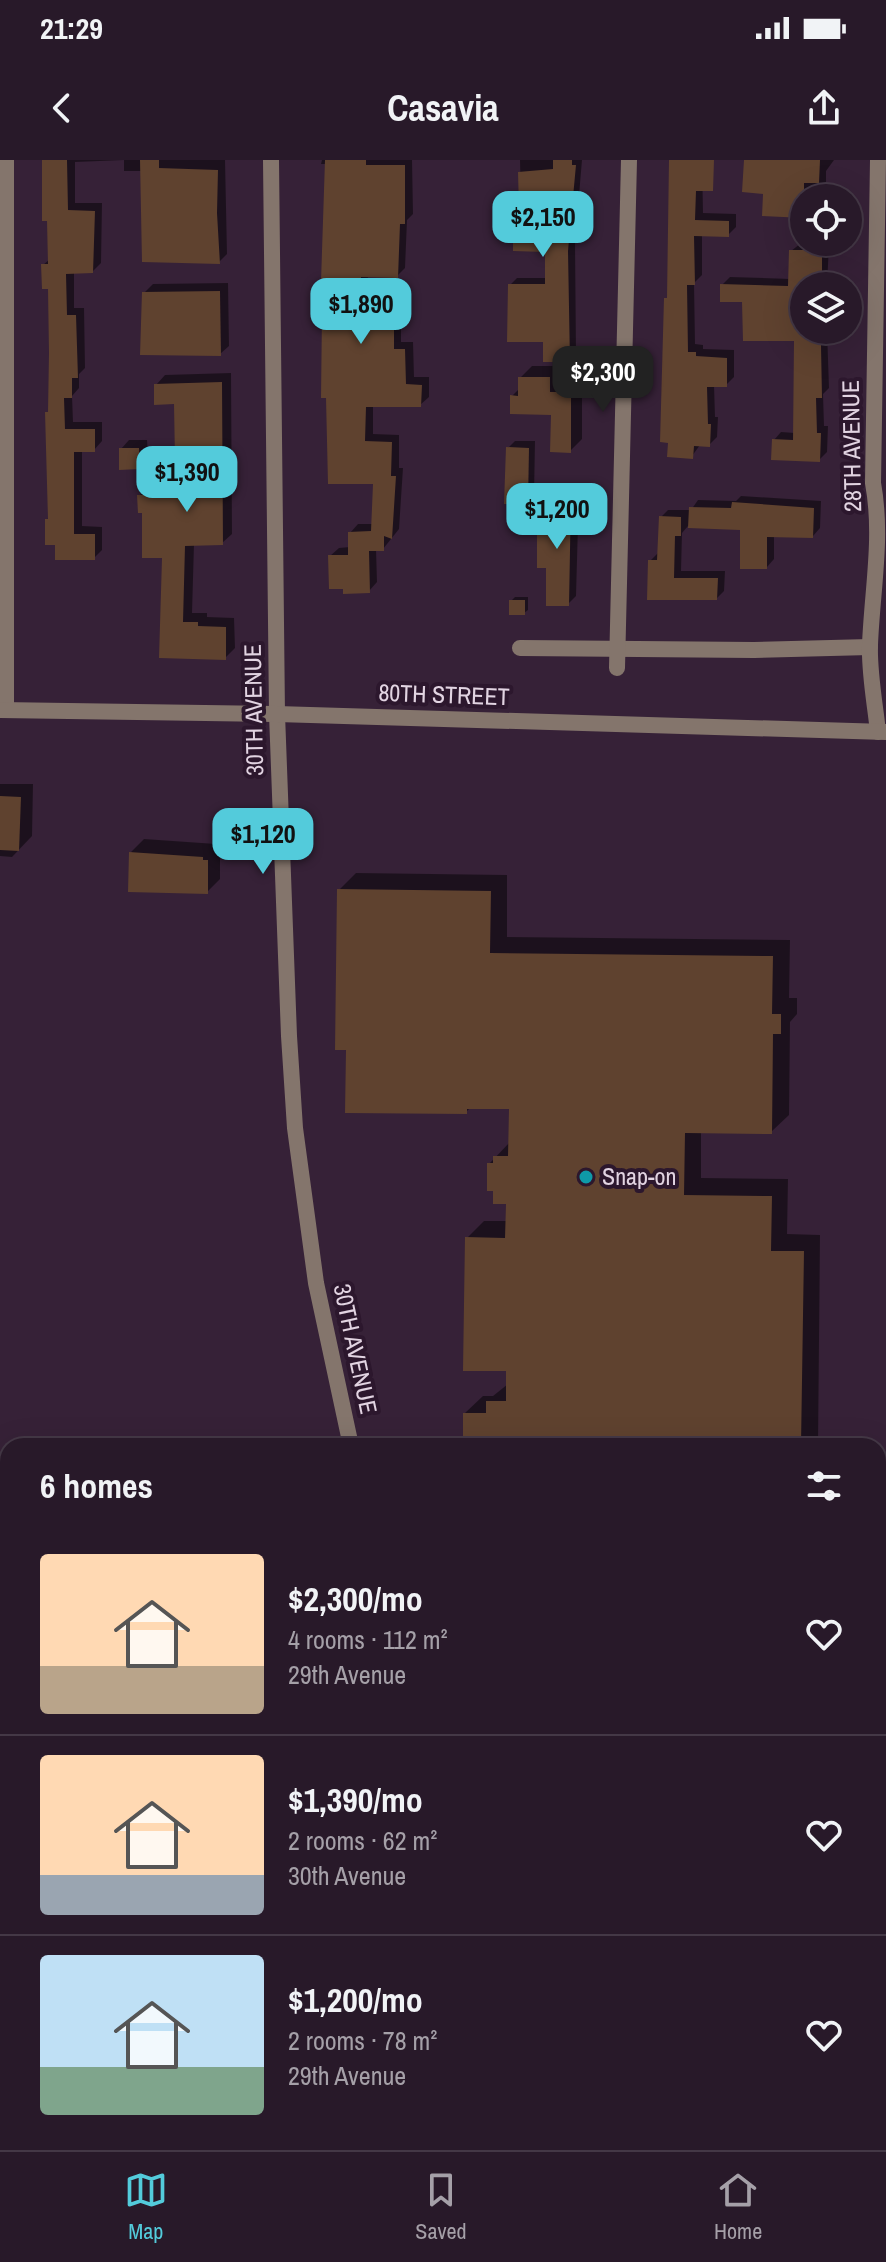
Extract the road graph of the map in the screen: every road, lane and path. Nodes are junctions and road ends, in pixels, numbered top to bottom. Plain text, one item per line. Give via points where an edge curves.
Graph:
1 (6, 160) edge
2 (271, 160) edge
3 (629, 160) edge
4 (878, 160) edge
5 (882, 178) edge
6 (881, 500) edge
7 (882, 567) edge
8 (870, 647) junction
9 (520, 648) dead end
10 (618, 649) junction
11 (617, 668) dead end
12 (3, 710) edge
13 (277, 714) junction
14 (882, 732) edge
15 (349, 1438) edge

1 - 12 street
2 - 13 street, 30TH AVENUE
3 - 10 street
4 - 5 street, 28TH AVENUE
5 - 6 street, 28TH AVENUE via 873,483
6 - 7 street, 28TH AVENUE
7 - 8 street, 28TH AVENUE
8 - 10 street
8 - 14 street, 28TH AVENUE
9 - 10 street
10 - 11 street
12 - 13 street, 80TH STREET
13 - 14 street, 80TH STREET
13 - 15 street, 30TH AVENUE via 295,1128 316,1283

